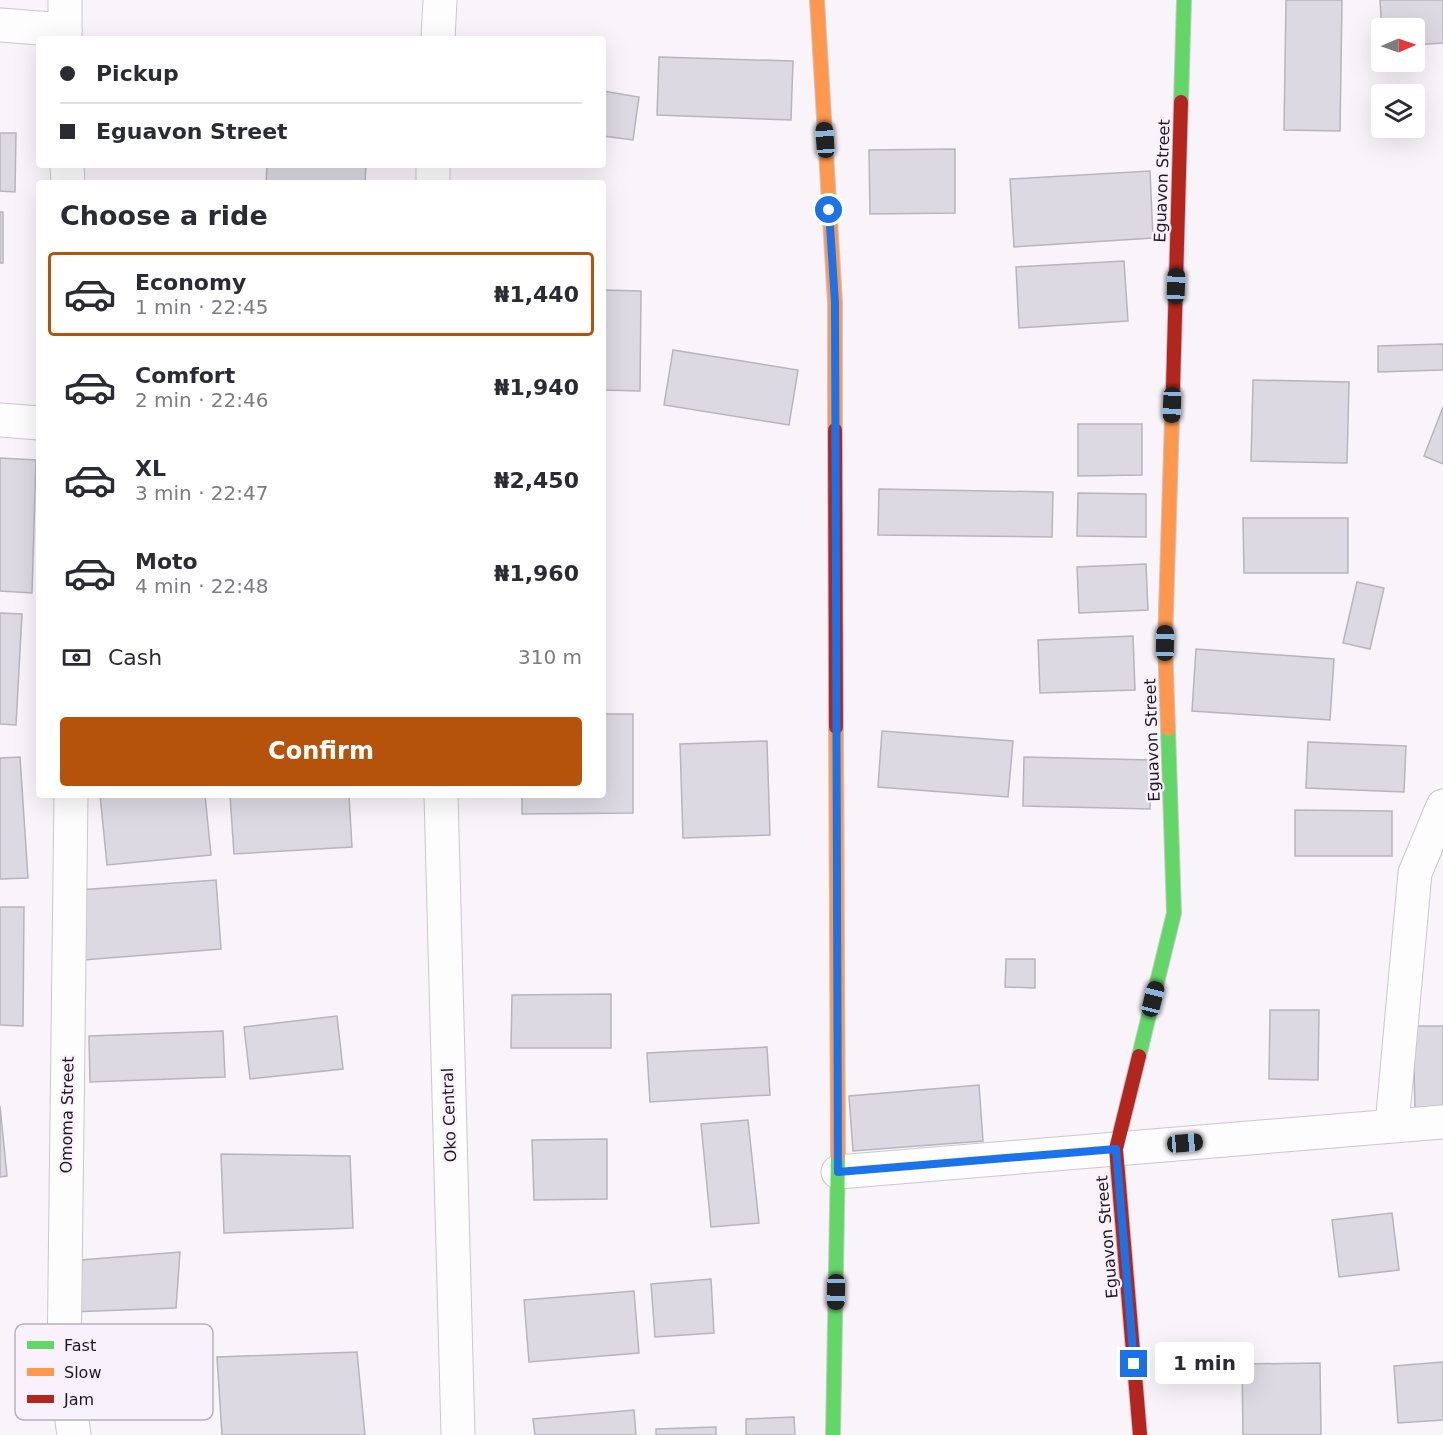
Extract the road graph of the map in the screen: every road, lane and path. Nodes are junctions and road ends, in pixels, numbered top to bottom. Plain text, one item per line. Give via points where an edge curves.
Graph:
1 (440, 0) edge
2 (817, 0) edge
3 (1184, 0) edge
4 (65, 23) edge
5 (0, 25) edge
6 (438, 36) edge
7 (0, 420) edge
8 (36, 423) edge
9 (71, 798) edge
10 (441, 798) edge
11 (1443, 806) edge
12 (1443, 1122) edge
13 (1392, 1125) junction
14 (1116, 1149) junction
15 (838, 1172) junction
16 (64, 1324) edge
17 (72, 1420) edge
18 (74, 1435) edge
19 (458, 1435) edge
20 (833, 1435) edge
21 (1140, 1435) edge

1 - 6 street
2 - 15 street via 835,303
3 - 14 street, Eguavon Street via 1165,643 1174,913
4 - 5 street
7 - 8 street
9 - 16 street, Omoma Street
10 - 19 street, Oko Central
11 - 13 street via 1415,873
12 - 13 street
13 - 14 street
14 - 15 street
14 - 21 street, Eguavon Street
15 - 20 street
17 - 18 street, Omoma Street

